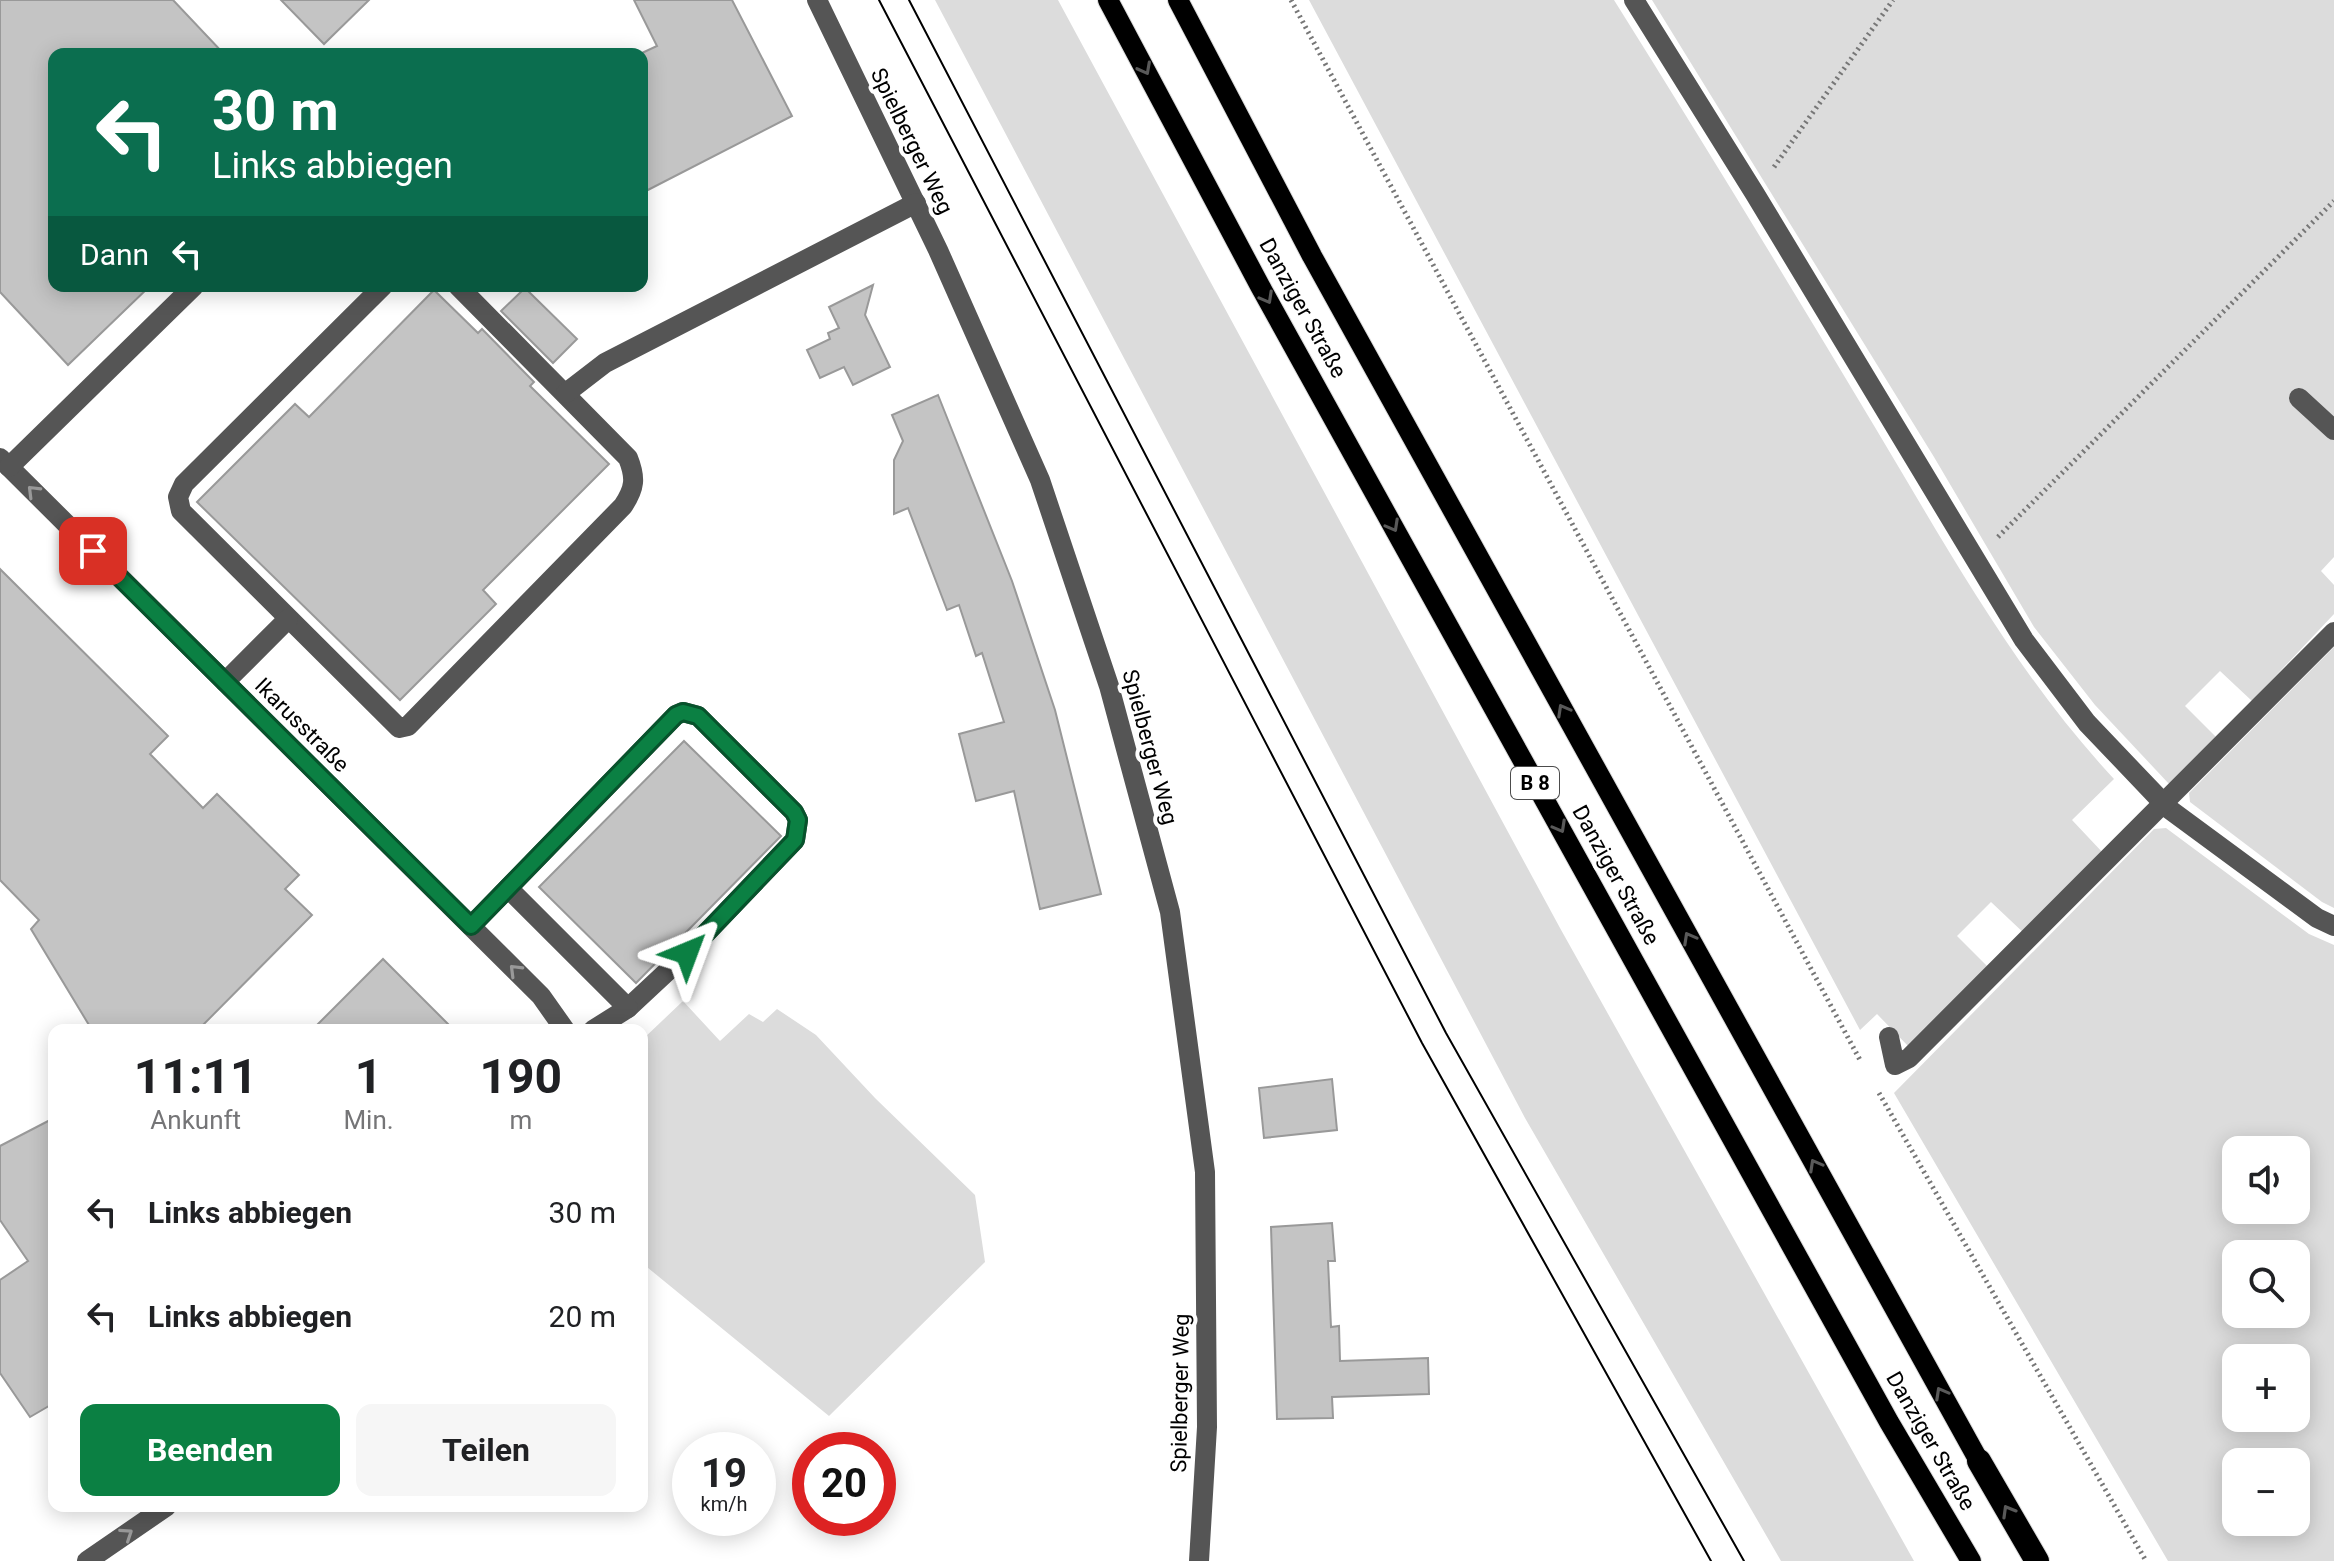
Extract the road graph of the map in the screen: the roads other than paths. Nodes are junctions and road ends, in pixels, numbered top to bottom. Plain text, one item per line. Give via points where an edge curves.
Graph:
1 (817, 0) edge
2 (1108, 0) edge
3 (1178, 0) edge
4 (1634, 0) edge
5 (916, 203) junction
6 (188, 292) edge
7 (377, 292) edge
8 (464, 292) edge
9 (566, 393) junction
10 (2299, 398) dead end
11 (2334, 430) edge
12 (5, 463) edge
13 (288, 619) junction
14 (2334, 632) edge
15 (225, 682) junction
16 (2163, 803) junction
17 (508, 888) junction
18 (471, 926) junction
19 (2334, 926) edge
20 (628, 1008) junction
21 (561, 1024) edge
22 (603, 1024) edge
23 (1889, 1037) dead end
24 (1979, 1461) joint
25 (158, 1512) edge
26 (87, 1561) edge
27 (1199, 1561) edge
28 (1971, 1561) edge
29 (2037, 1561) edge

1 - 5 street, Spielberger Weg
2 -> 28 main road, Danziger Straße / B 8 via 1291,342
24 -> 3 main road, Danziger Straße / B 8 via 1312,256
4 - 16 street via 2024,640 2087,723
5 - 9 street via 605,363
5 - 27 street, Spielberger Weg via 1040,480 1109,686 1170,912 1205,1172 1207,1427
6 - 12 street
7 - 13 street via 265,400 184,484 178,497 181,511
8 - 9 street
9 - 13 street via 628,458 636,478 631,494 408,726 392,724
10 - 11 street
15 -> 12 street, Ikarusstraße
13 - 15 street
14 - 16 street
15 - 18 street, Ikarusstraße
16 - 19 street
16 - 23 street via 1909,1058 1895,1065
17 - 18 street
17 - 20 street
17 - 20 street via 683,712 698,716 773,790 798,820 795,840
21 -> 18 street, Ikarusstraße via 541,996
20 - 22 street
29 -> 24 highway, Danziger Straße / B 8
26 -> 25 street

